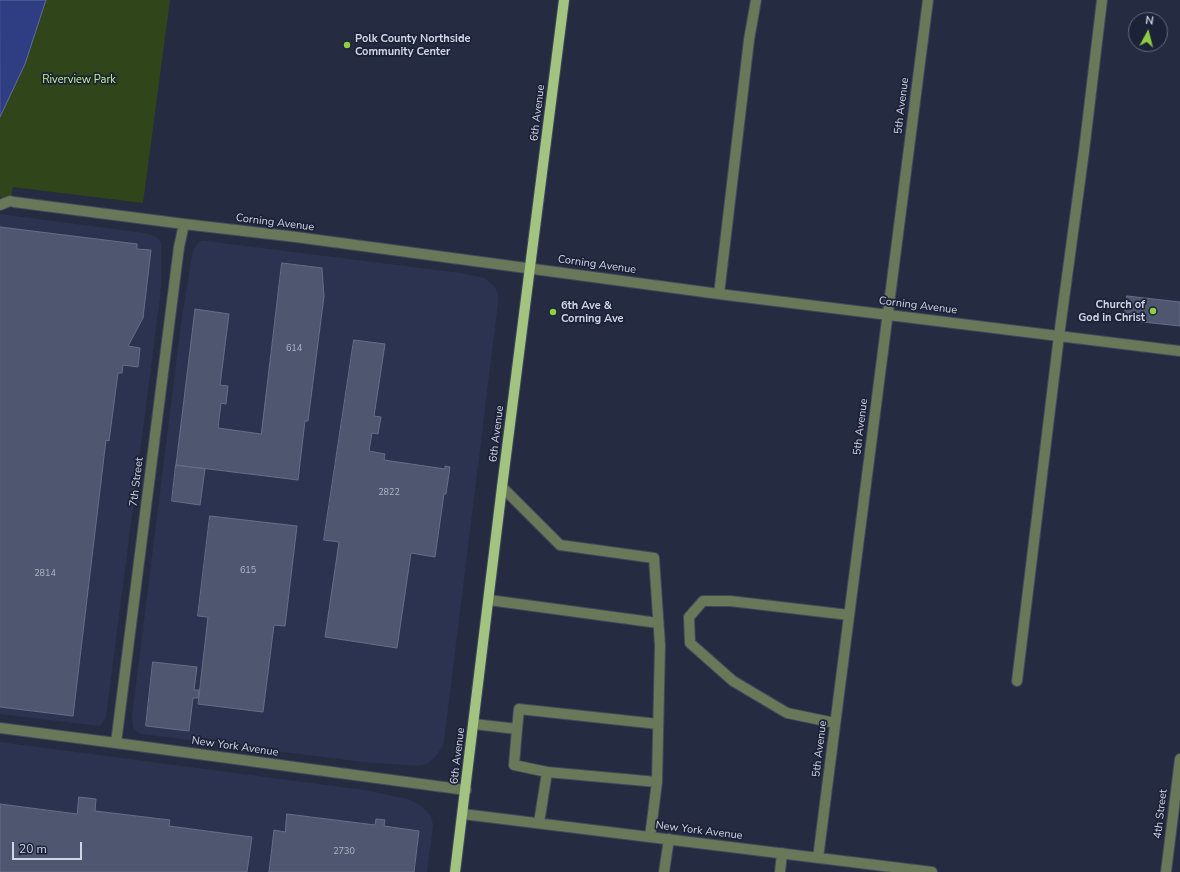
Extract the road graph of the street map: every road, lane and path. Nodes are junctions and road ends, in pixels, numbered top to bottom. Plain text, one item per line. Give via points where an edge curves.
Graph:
1 (564, 0) edge
2 (756, 0) edge
3 (928, 0) edge
4 (1102, 0) edge
5 (0, 206) edge
6 (184, 224) junction
7 (530, 268) junction
8 (719, 294) junction
9 (888, 315) junction
10 (1059, 336) junction
11 (1180, 351) edge
12 (502, 487) junction
13 (489, 600) junction
14 (849, 615) junction
15 (658, 623) junction
16 (1016, 681) dead end
17 (836, 723) junction
18 (474, 724) junction
19 (658, 724) junction
20 (0, 728) edge
21 (517, 729) junction
22 (116, 743) junction
23 (1180, 759) edge
24 (547, 772) junction
25 (656, 782) junction
26 (466, 790) junction
27 (463, 814) junction
28 (539, 823) junction
29 (650, 837) junction
30 (669, 839) junction
31 (782, 853) junction
32 (818, 858) junction
33 (455, 872) edge
34 (664, 872) edge
35 (780, 872) edge
36 (932, 872) edge
37 (1166, 872) edge

1 - 7 main road, 6th Avenue
2 - 8 street
3 - 9 street, 5th Avenue
4 - 10 street
5 - 6 street, Corning Avenue via 10,201
6 - 7 street, Corning Avenue
6 - 22 street, 7th Street
7 - 8 street, Corning Avenue
7 - 12 main road, 6th Avenue
8 - 9 street, Corning Avenue
9 - 10 street, Corning Avenue
9 - 14 street, 5th Avenue
10 - 11 street, Corning Avenue
10 - 16 street
12 - 13 main road, 6th Avenue
12 - 15 street via 560,545 654,558
13 - 15 street
13 - 18 main road, 6th Avenue
14 - 17 street, 5th Avenue
14 - 17 street via 730,601 703,601 689,616 690,643 732,681 787,713
15 - 19 street
17 - 32 street, 5th Avenue
18 - 21 street
18 - 26 main road, 6th Avenue
19 - 21 street via 519,709
19 - 25 street
20 - 22 street, New York Avenue
21 - 24 street via 514,765
22 - 26 street, New York Avenue
23 - 37 street, 4th Street
24 - 25 street
24 - 28 street
25 - 29 street
26 - 27 main road, 6th Avenue
27 - 28 street, New York Avenue
27 - 33 main road, 6th Avenue
28 - 29 street, New York Avenue
29 - 30 street, New York Avenue
30 - 31 street, New York Avenue
30 - 34 street
31 - 32 street, New York Avenue
31 - 35 street
32 - 36 street, New York Avenue

